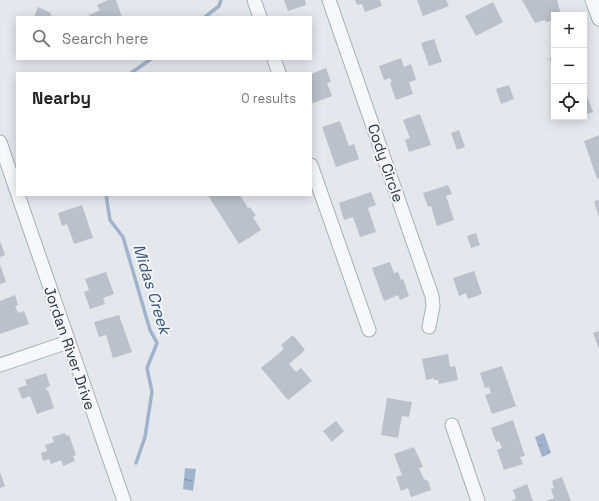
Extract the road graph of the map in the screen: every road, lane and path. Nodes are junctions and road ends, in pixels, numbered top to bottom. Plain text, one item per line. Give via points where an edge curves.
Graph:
1 (254, 0) edge
2 (329, 0) edge
3 (592, 0) edge
4 (260, 16) edge
5 (599, 19) edge
6 (274, 60) edge
7 (279, 72) edge
8 (0, 142) edge
9 (312, 168) edge
10 (16, 189) edge
11 (18, 196) edge
12 (429, 327) dead end
13 (369, 330) dead end
14 (68, 342) junction
15 (0, 365) edge
16 (452, 425) dead end
17 (124, 501) edge
18 (478, 501) edge

1 - 4 street
2 - 12 street, Cody Circle via 432,296
3 - 5 street
6 - 7 street
8 - 10 street
9 - 13 street
11 - 14 street, Jordan River Drive
14 - 15 street
14 - 17 street, Jordan River Drive
16 - 18 street

